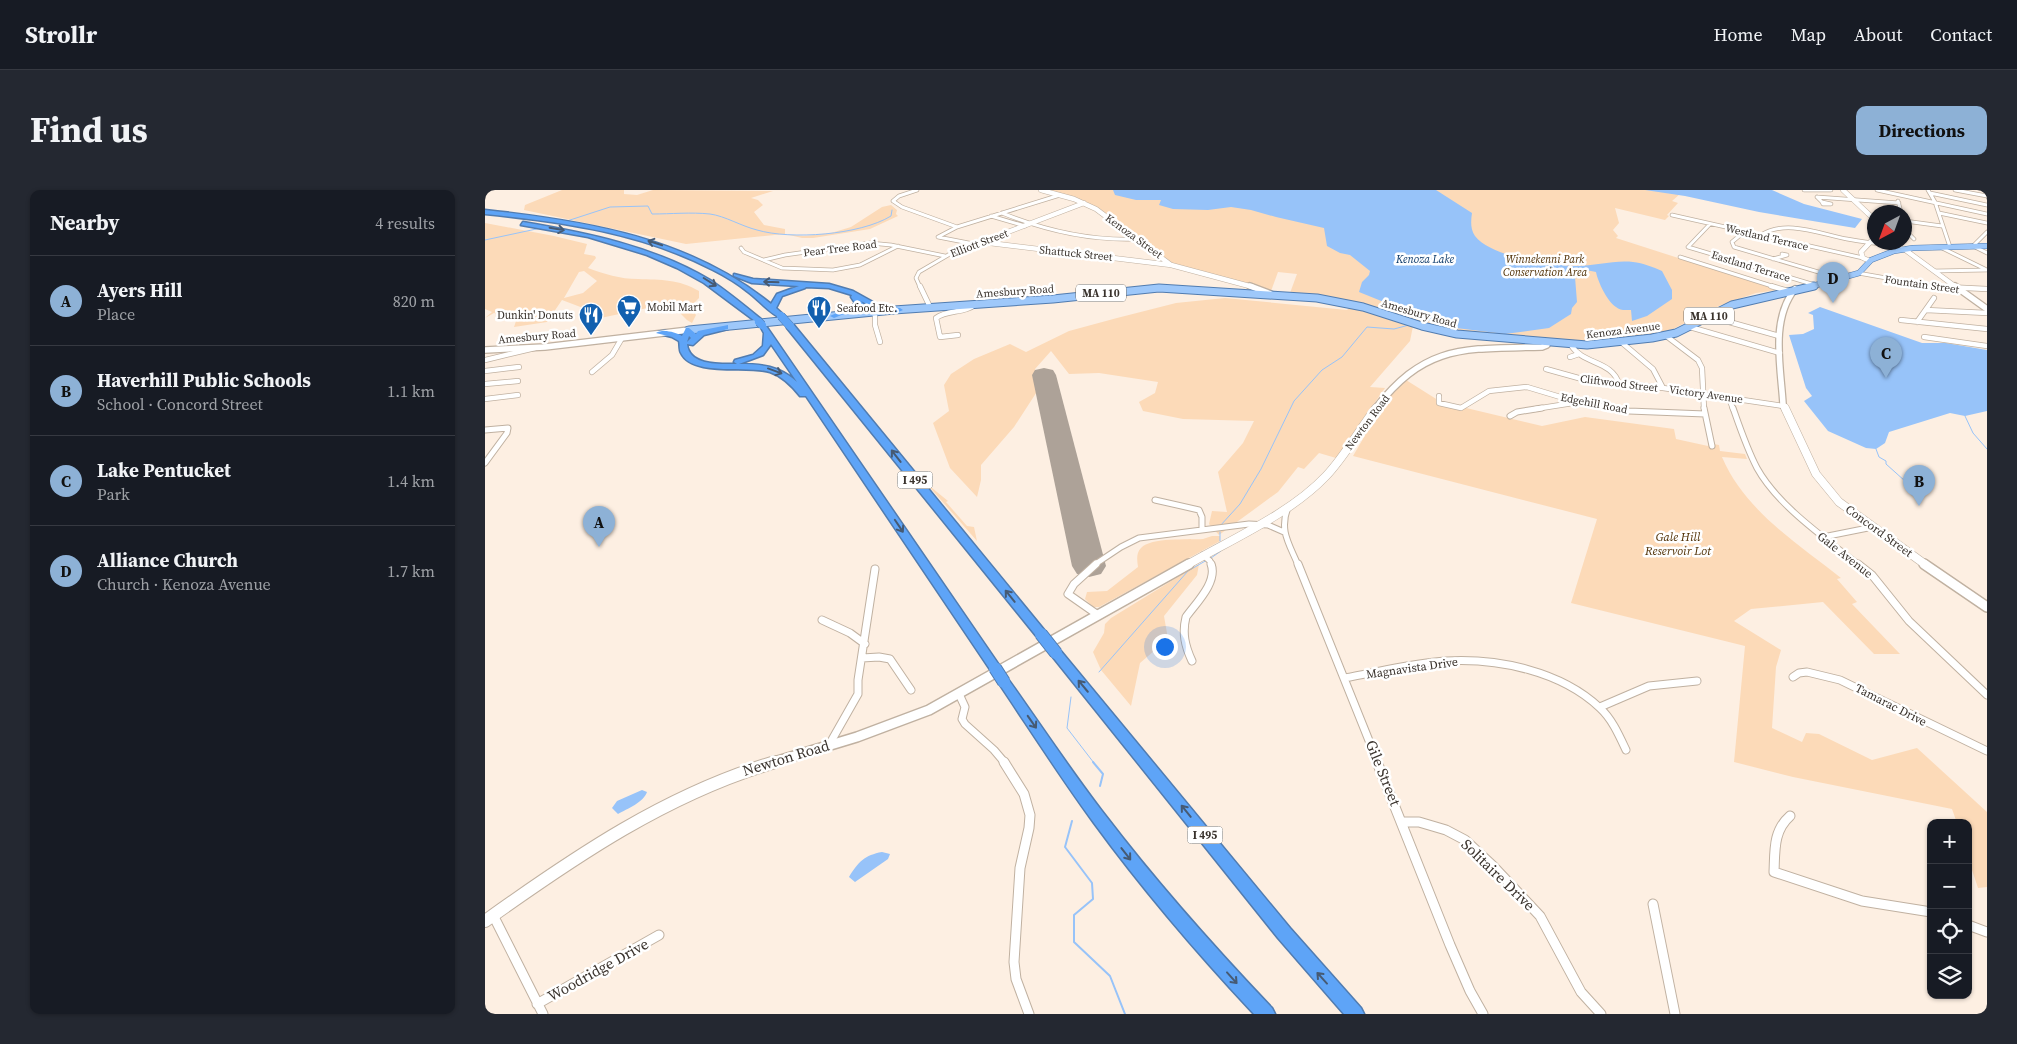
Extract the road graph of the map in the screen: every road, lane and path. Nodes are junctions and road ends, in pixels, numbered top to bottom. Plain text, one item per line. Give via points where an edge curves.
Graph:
1 (917, 190) edge
2 (1041, 190) edge
3 (1804, 190) edge
4 (1831, 190) edge
5 (1843, 190) edge
6 (1877, 190) edge
7 (1955, 190) edge
8 (1929, 192) edge
9 (1060, 195) junction
10 (1898, 196) junction
11 (1987, 196) edge
12 (1819, 199) dead end
13 (1854, 200) junction
14 (1935, 202) junction
15 (1084, 203) junction
16 (1899, 203) joint
17 (1987, 204) edge
18 (1079, 207) junction
19 (1093, 207) junction
20 (485, 212) edge
21 (1002, 212) junction
22 (1867, 212) edge
23 (1939, 213) junction
24 (1987, 214) edge
25 (1672, 215) dead end
26 (991, 216) junction
27 (485, 219) edge
28 (1912, 222) edge
29 (1987, 223) edge
30 (1710, 224) junction
31 (1027, 225) junction
32 (1942, 226) junction
33 (957, 227) junction
34 (1744, 232) junction
35 (1987, 232) edge
36 (1761, 235) junction
37 (1867, 238) edge
38 (1138, 239) junction
39 (981, 242) junction
40 (974, 244) junction
41 (899, 246) junction
42 (1867, 246) edge
43 (1973, 246) junction
44 (1987, 246) edge
45 (1941, 247) junction
46 (1950, 247) junction
47 (741, 248) dead end
48 (833, 248) junction
49 (1912, 248) edge
50 (1912, 248) edge
51 (1917, 248) junction
52 (1887, 250) edge
53 (1902, 250) edge
54 (1906, 250) edge
55 (1911, 253) junction
56 (1987, 253) edge
57 (1783, 254) dead end
58 (838, 256) dead end
59 (945, 256) junction
60 (1680, 257) dead end
61 (1773, 259) junction
62 (764, 260) junction
63 (1866, 260) junction
64 (1171, 264) junction
65 (711, 266) junction
66 (1986, 270) edge
67 (1935, 271) junction
68 (1858, 273) junction
69 (1842, 279) junction
70 (1815, 285) junction
71 (1256, 289) junction
72 (1987, 289) edge
73 (1791, 290) junction
74 (1961, 290) junction
75 (1248, 293) junction
76 (1271, 294) junction
77 (1934, 298) dead end
78 (859, 303) junction
79 (868, 303) junction
80 (976, 304) junction
81 (773, 308) junction
82 (930, 308) junction
83 (900, 310) junction
84 (1926, 310) junction
85 (1987, 311) edge
86 (870, 313) junction
87 (834, 316) junction
88 (1708, 316) junction
89 (1901, 320) dead end
90 (1917, 322) junction
91 (763, 326) junction
92 (725, 327) joint
93 (1690, 327) junction
94 (1987, 329) edge
95 (660, 334) junction
96 (692, 334) junction
97 (958, 335) dead end
98 (1665, 335) junction
99 (1779, 336) junction
100 (1924, 337) dead end
101 (622, 338) junction
102 (683, 340) junction
103 (1620, 341) junction
104 (880, 342) dead end
105 (1544, 343) junction
106 (1571, 344) junction
107 (1987, 346) edge
108 (536, 347) junction
109 (485, 350) edge
110 (1780, 353) junction
111 (1579, 354) junction
112 (1570, 357) dead end
113 (485, 360) edge
114 (519, 367) dead end
115 (1546, 369) dead end
116 (485, 371) edge
117 (592, 372) dead end
118 (518, 381) dead end
119 (485, 384) edge
120 (1619, 384) junction
121 (1663, 388) junction
122 (1701, 394) junction
123 (518, 395) dead end
124 (1439, 396) dead end
125 (485, 398) edge
126 (1729, 398) junction
127 (1577, 402) junction
128 (1783, 406) junction
129 (1705, 414) junction
130 (1510, 416) dead end
131 (832, 427) junction
132 (485, 430) edge
133 (1713, 446) dead end
134 (485, 463) edge
135 (1155, 500) dead end
136 (1288, 507) junction
137 (1259, 524) junction
138 (1873, 527) junction
139 (1202, 530) junction
140 (1284, 532) junction
141 (1823, 537) junction
142 (1203, 555) junction
143 (875, 569) dead end
144 (1987, 607) edge
145 (1098, 615) junction
146 (822, 620) dead end
147 (865, 644) junction
148 (862, 658) junction
149 (1192, 661) dead end
150 (1793, 677) dead end
151 (1344, 678) junction
152 (1697, 681) dead end
153 (911, 690) dead end
154 (959, 694) junction
155 (1987, 695) edge
156 (1599, 707) junction
157 (829, 745) junction
158 (1626, 750) dead end
159 (1987, 751) edge
160 (1790, 816) dead end
161 (1402, 822) junction
162 (1653, 904) dead end
163 (1927, 911) edge
164 (489, 918) edge
165 (1972, 926) edge
166 (1987, 932) edge
167 (659, 935) dead end
168 (537, 1004) junction
169 (543, 1014) edge
170 (1029, 1014) edge
171 (1266, 1014) edge
172 (1355, 1014) edge
173 (1483, 1014) edge
174 (1601, 1014) edge
175 (1675, 1014) edge

1 - 33 street via 893,201
2 - 9 street, Kenoza Street
3 - 4 street
5 - 13 main road
6 - 10 street
7 - 11 street
8 - 14 street
8 - 17 street
9 - 15 street, Kenoza Street
9 - 21 street
10 - 14 street
10 - 16 street
12 - 13 street
13 - 16 street
13 - 22 main road
14 - 23 street
14 - 24 street
15 - 18 main road, Elliott Street
15 - 19 main road, Kenoza Street
18 - 19 main road, Elliott Street
18 - 31 main road, Elliott Street
19 - 38 main road, Kenoza Street
65 -> 20 highway, I 495 via 623,234 554,220
21 - 26 street
21 - 31 street
23 - 29 street
23 - 32 street
25 - 30 street, Westland Terrace
26 - 31 street
26 - 33 street
27 -> 91 highway via 565,230 647,252 716,286
28 - 32 street
30 - 34 street, Westland Terrace
30 - 70 street, Eastland Terrace via 1688,247
31 - 38 street via 1069,235
31 - 39 main road, Elliott Street
32 - 46 street
33 - 40 street via 938,237
34 - 36 street, Westland Terrace
34 - 61 street via 1732,242 1734,247
35 - 43 street
36 - 37 street via 1770,228 1796,228
36 - 63 street, Westland Terrace
38 - 64 main road, Kenoza Street
39 - 40 street, Elliott Street
39 - 64 main road, Shattuck Street
40 - 59 street, Elliott Street
41 - 48 street, Pear Tree Road via 870,243
41 - 59 street, Pear Tree Road
41 - 62 street via 865,263 840,269 792,269
42 - 63 main road via 1861,252
43 - 44 main road, Kenoza Avenue / MA 110
43 - 46 main road, Kenoza Avenue / MA 110
43 - 56 street
45 - 46 main road, Kenoza Avenue / MA 110
45 - 51 main road, Kenoza Avenue / MA 110
45 - 66 street
47 - 62 street
48 - 58 street
48 - 62 street, Pear Tree Road
49 - 51 main road
50 - 51 main road, Kenoza Avenue / MA 110
52 - 63 main road, Kenoza Avenue / MA 110
53 - 55 main road
54 - 55 main road
55 - 67 main road
57 - 61 street
59 - 82 street, Elliott Street via 925,268 916,278
60 - 73 street
61 - 69 street
63 - 68 main road, Kenoza Avenue / MA 110
64 - 71 main road, Kenoza Street
79 -> 65 highway via 851,292 829,286 752,281
65 - 81 highway, I 495 via 757,294
66 - 67 street
67 - 74 main road
68 - 69 main road, Kenoza Avenue / MA 110
68 - 74 street, Fountain Street
69 - 70 main road, Kenoza Avenue / MA 110
70 - 73 main road, Kenoza Avenue / MA 110
71 - 75 main road
71 - 76 main road, Kenoza Street
72 - 74 street, Fountain Street
73 - 88 main road, Kenoza Avenue / MA 110 via 1732,305
73 - 99 main road, Concord Street
74 - 85 main road
75 - 76 main road, Amesbury Road / MA 110
75 - 80 main road, Amesbury Road / MA 110 via 1159,288
76 - 105 main road, Amesbury Road / MA 110 via 1363,307 1439,331
77 - 84 street
78 - 81 highway via 854,296 817,286 779,296
78 - 86 highway
78 - 87 highway via 852,310
79 - 83 highway via 883,309
79 - 86 highway
80 - 82 main road, Amesbury Road / MA 110
80 - 97 street via 970,309 945,312 936,318 940,338
172 -> 81 highway, I 495, bridge via 1284,933
82 - 83 main road, Amesbury Road / MA 110
83 - 86 main road, Amesbury Road / MA 110
84 - 85 street
84 - 90 street
86 - 87 main road, Amesbury Road / MA 110
86 - 104 street via 876,316
87 - 92 main road, Amesbury Road / MA 110
88 - 93 main road, Kenoza Avenue / MA 110
88 - 99 street
89 - 90 street
90 - 94 street
91 - 96 highway via 768,347 753,358 735,362 712,362 695,357 688,348
91 - 131 highway
92 - 96 highway
93 - 98 main road, Kenoza Avenue / MA 110
93 - 110 street
95 - 96 main road, Amesbury Road
95 - 101 main road, Amesbury Road
95 - 102 highway via 674,335
96 - 102 highway
98 - 103 main road, Kenoza Avenue / MA 110
98 - 122 street via 1698,360 1702,368
99 - 110 main road, Concord Street
100 - 107 street
101 - 108 main road, Amesbury Road
101 - 117 street via 612,354
102 -> 131 highway via 684,352 700,363 759,367 783,374
103 - 106 main road, Kenoza Avenue / MA 110
103 - 121 street, Victory Avenue via 1653,369
105 - 106 main road, Kenoza Avenue / MA 110
105 - 136 main road, Newton Road via 1547,346 1453,353 1418,366 1384,397 1332,469
106 - 111 street
108 - 109 main road, Amesbury Road
108 - 113 street
110 - 128 main road, Concord Street
111 - 112 street
111 - 120 street via 1611,370
114 - 116 street
115 - 120 street, Cliftwood Street via 1582,379
118 - 119 street
120 - 121 street, Cliftwood Street
121 - 122 street, Victory Avenue
122 - 126 street, Victory Avenue
122 - 129 street
123 - 125 street
124 - 127 street, Edgehill Road via 1439,403 1461,408 1489,392 1527,387
126 - 128 street, Victory Avenue
126 - 141 street, Gale Avenue via 1758,470 1790,510
127 - 129 street, Edgehill Road via 1629,411
127 - 130 street
128 - 138 main road, Concord Street via 1808,460 1825,487 1839,502
129 - 133 street
131 -> 171 highway, bridge via 1065,773 1138,870
132 - 134 street via 508,428
135 - 139 street via 1199,510
136 - 137 main road, Newton Road
136 - 140 street
137 - 139 street, Newton Road
137 - 140 street
137 - 142 main road, Newton Road
138 - 141 street
138 - 144 main road, Concord Street
139 - 145 street, Newton Road via 1139,538 1124,543 1096,564 1068,594
140 - 151 street, Gile Street
141 - 155 street, Gale Avenue via 1872,575 1909,621
142 - 145 main road, Newton Road
142 - 149 street via 1211,559 1213,575 1184,624 1183,640
143 - 147 street
145 - 154 main road, Newton Road
146 - 147 street
147 - 148 street
148 - 153 street via 890,658
148 - 157 street via 858,694
150 - 159 street, Tamarac Drive via 1807,672 1840,680
151 - 156 street, Magnavista Drive via 1470,661 1547,676 1581,692
151 - 161 street, Gile Street
152 - 156 street via 1649,686
154 - 157 main road, Newton Road via 912,717
154 - 170 street via 965,707 962,719 965,726 999,755 1026,797 1030,810 1030,830 1020,870 1015,956 1015,972
156 - 158 street, Magnavista Drive via 1612,722
157 - 164 main road, Newton Road via 740,772 665,805 569,861
160 - 163 street via 1780,824 1776,834 1774,872 1862,901
161 - 173 street, Gile Street via 1450,945
161 - 174 street, Solitaire Drive via 1419,822 1446,830 1465,840 1493,866 1540,916 1581,992
162 - 175 street
164 - 168 street
165 - 166 street
167 - 168 street, Woodridge Drive
168 - 169 street

